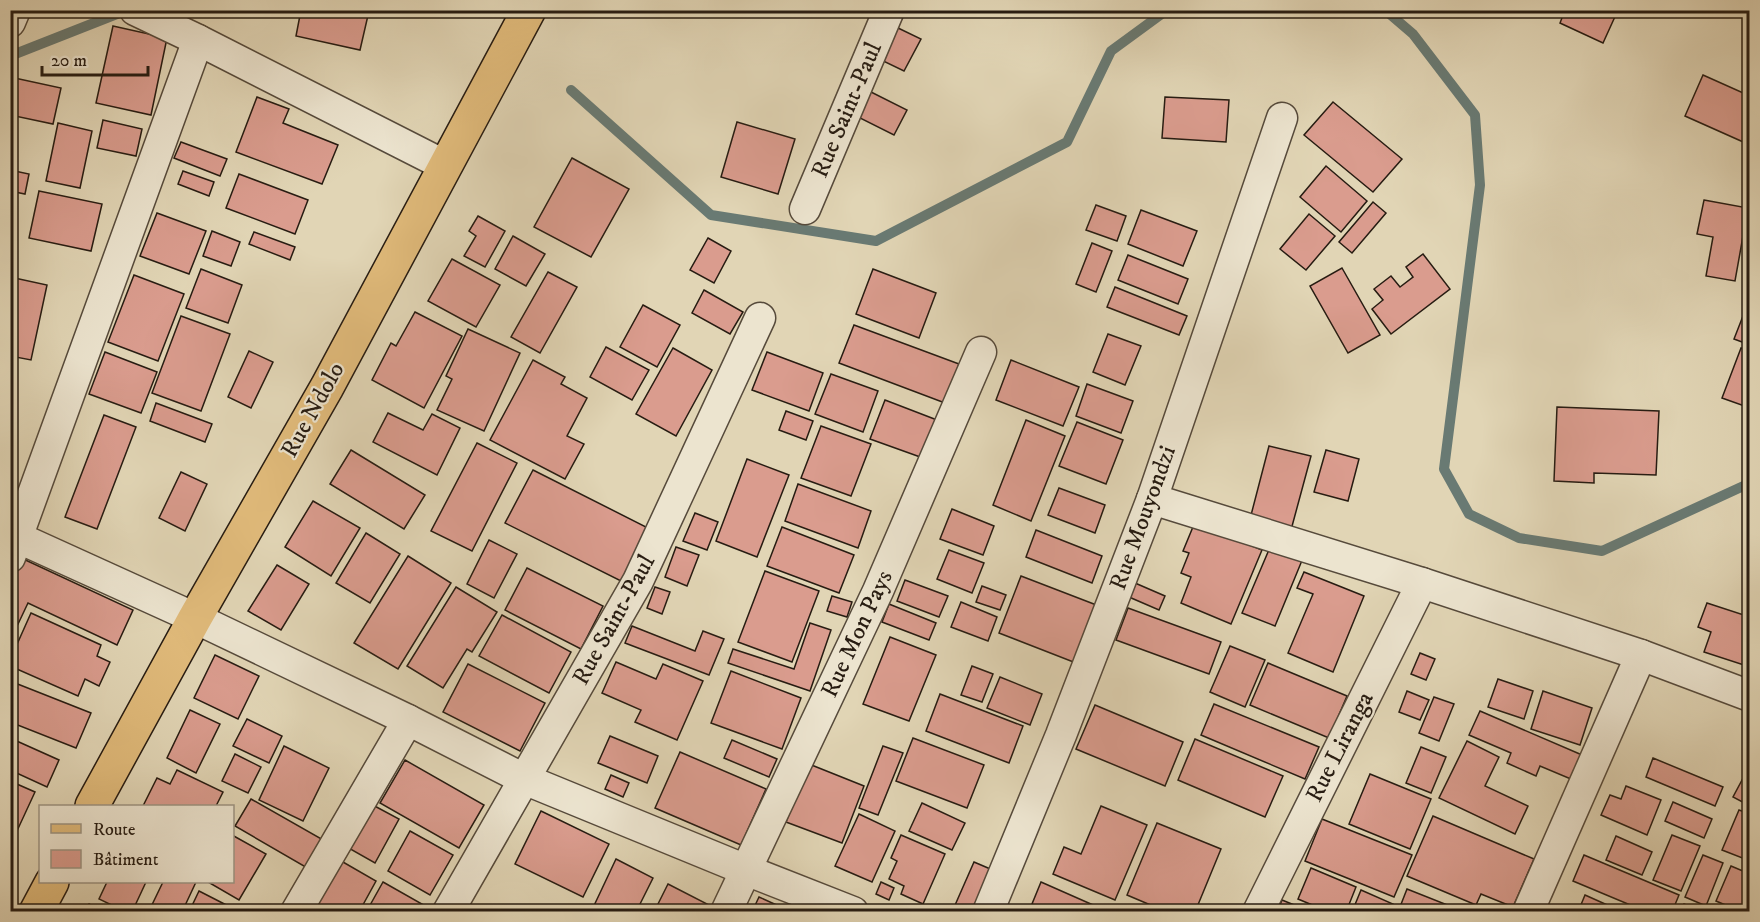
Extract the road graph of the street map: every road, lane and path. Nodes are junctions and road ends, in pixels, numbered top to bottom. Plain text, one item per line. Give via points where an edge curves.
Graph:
1 (15, 10) edge
2 (135, 10) edge
3 (530, 10) edge
4 (889, 10) edge
5 (10, 22) edge
6 (198, 40) junction
7 (1282, 118) dead end
8 (446, 166) junction
9 (805, 209) dead end
10 (760, 318) dead end
11 (981, 352) dead end
12 (1152, 499) junction
13 (13, 542) edge
14 (1422, 583) junction
15 (195, 618) junction
16 (1641, 655) junction
17 (1749, 696) edge
18 (408, 720) junction
19 (524, 779) junction
20 (93, 805) edge
21 (746, 870) junction
22 (51, 883) edge
23 (36, 912) edge
24 (296, 912) edge
25 (448, 912) edge
26 (726, 912) edge
27 (853, 912) edge
28 (988, 912) edge
29 (1258, 912) edge
30 (1528, 912) edge

1 - 5 street
2 - 6 street
3 - 8 main road, Rue Ndolo
4 - 9 street, Rue Saint-Paul
6 - 8 street
6 - 13 street
7 - 12 street, Rue Mouyondzi
8 - 15 main road, Rue Ndolo via 327,387
10 - 19 street, Rue Saint-Paul via 638,581
11 - 21 street, Rue Mon Pays via 878,591
12 - 14 street
12 - 28 street, Rue Mouyondzi
13 - 15 street
14 - 16 street
14 - 29 street, Rue Liranga
15 - 18 street
15 - 20 main road, Rue Ndolo
16 - 17 street
16 - 30 street
18 - 19 street
18 - 24 street
19 - 21 street
19 - 25 street, Rue Saint-Paul
21 - 26 street, Rue Mon Pays
21 - 27 street
22 - 23 main road

